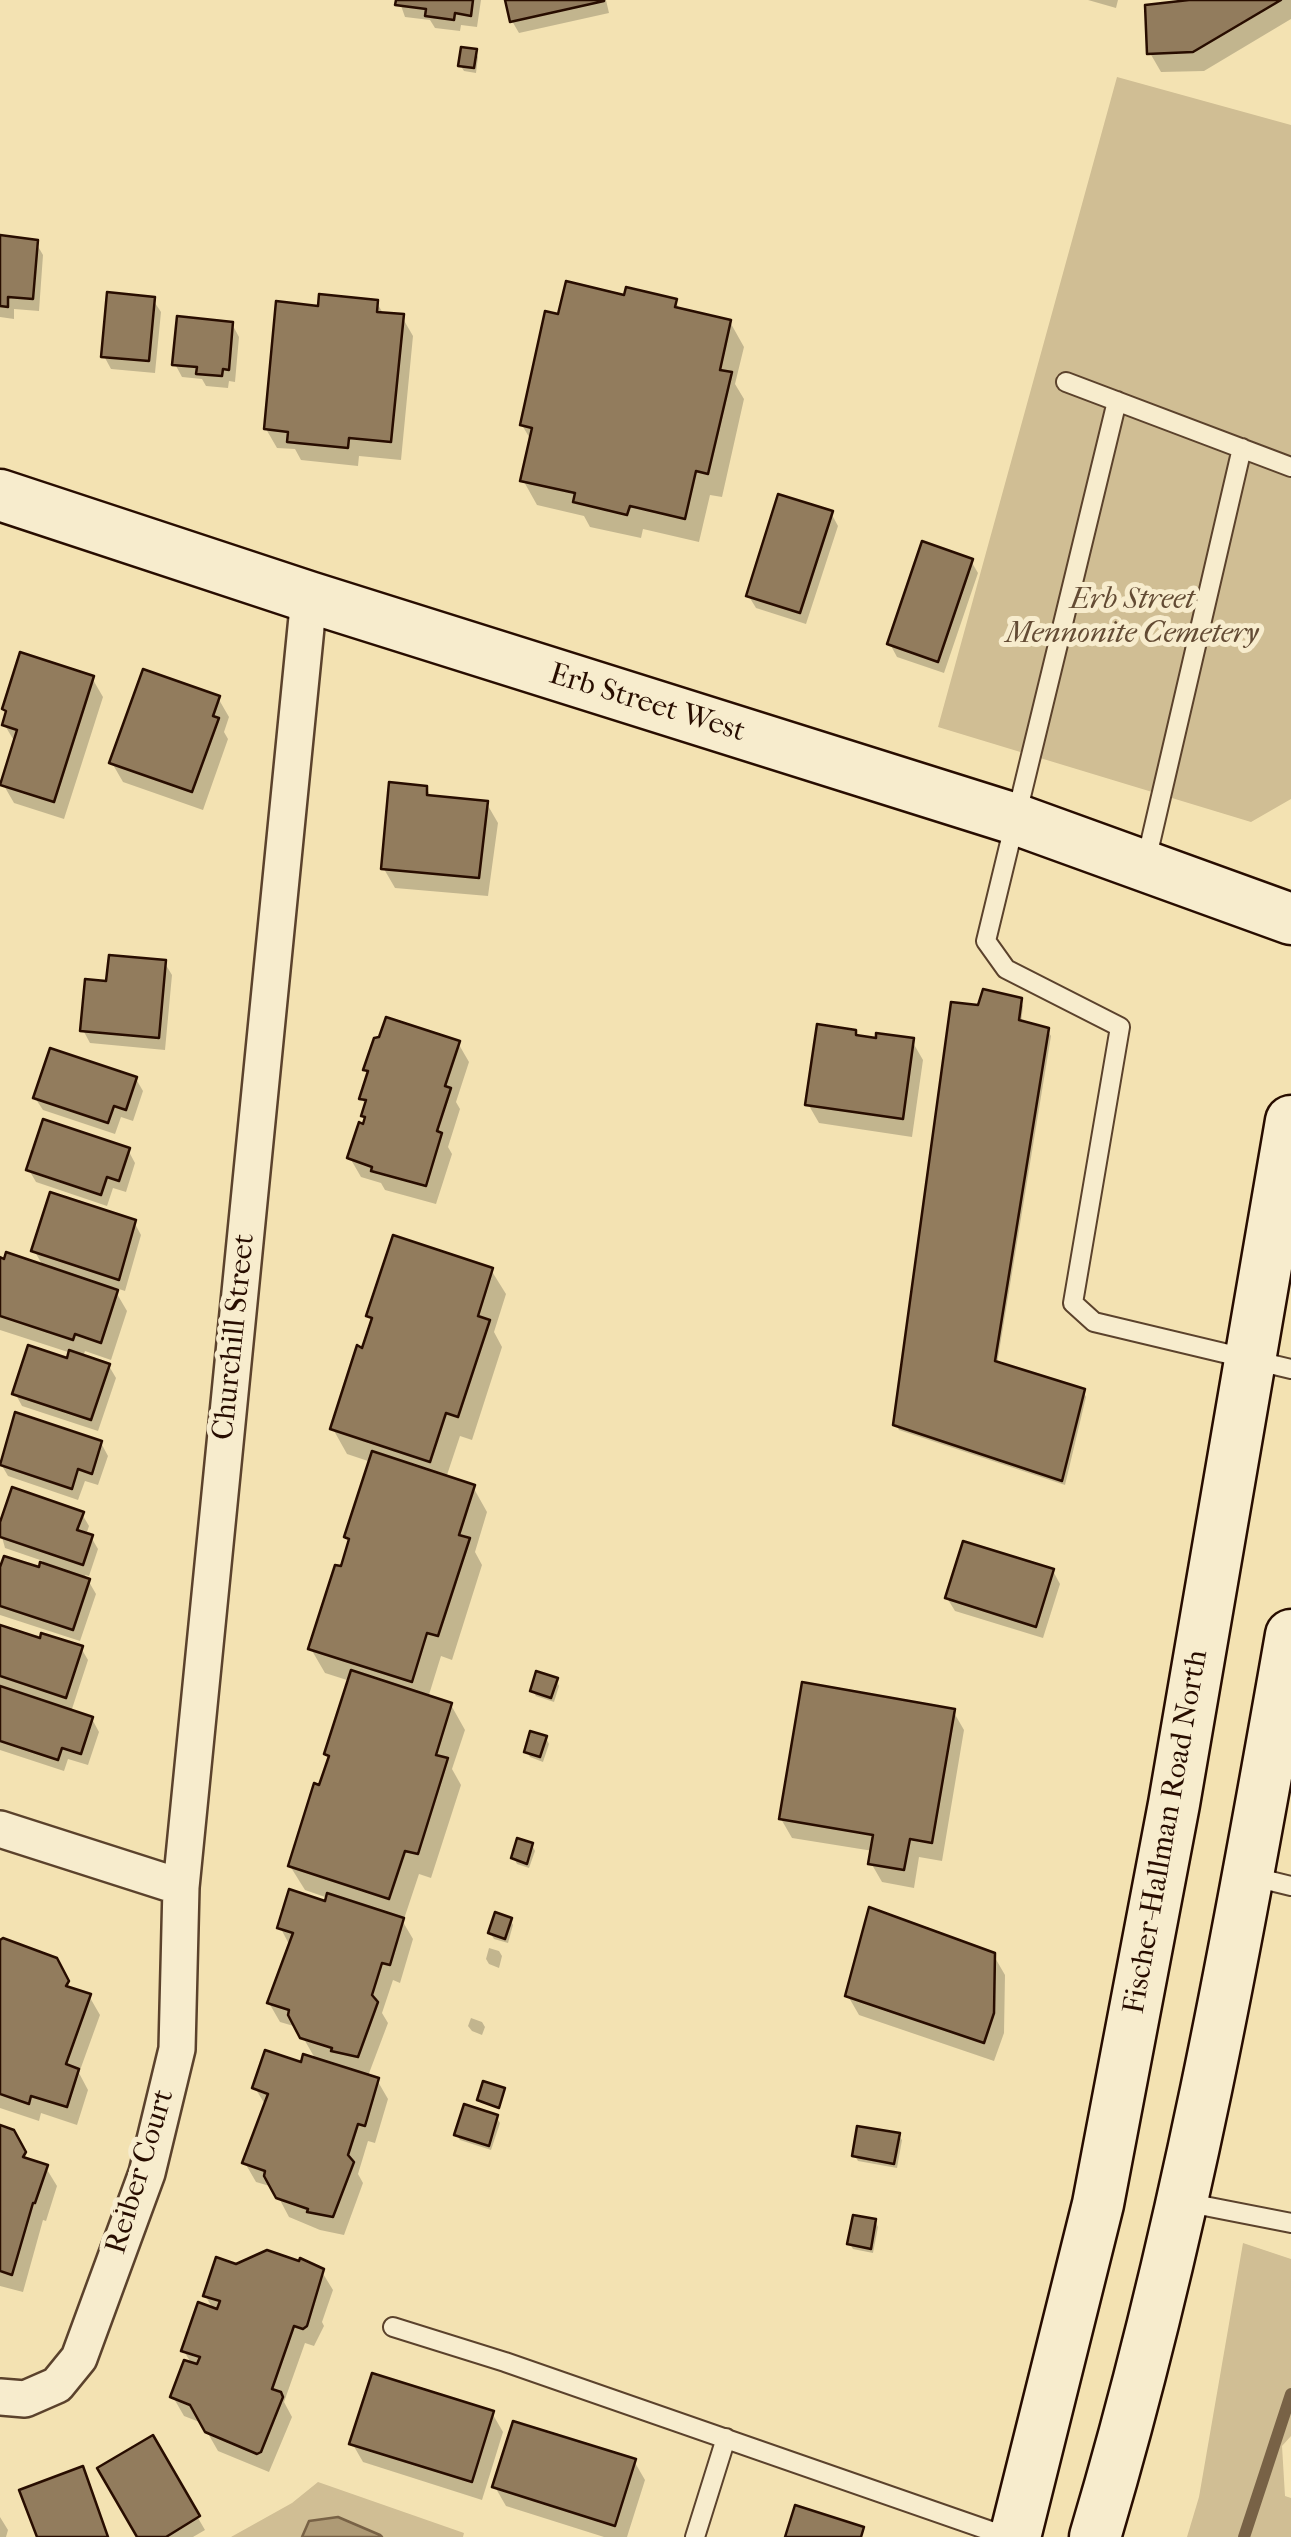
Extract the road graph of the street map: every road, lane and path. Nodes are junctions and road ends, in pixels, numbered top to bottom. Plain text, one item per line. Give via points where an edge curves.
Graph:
1 (1066, 382) dead end
2 (1117, 401) junction
3 (1242, 448) junction
4 (1291, 467) edge
5 (0, 495) edge
6 (308, 597) junction
7 (1015, 820) junction
8 (1145, 867) junction
9 (1291, 919) edge
10 (1291, 1121) edge
11 (1271, 1364) edge
12 (1291, 1635) edge
13 (0, 1829) edge
14 (1270, 1881) edge
15 (181, 1887) junction
16 (1184, 2202) junction
17 (1291, 2223) edge
18 (392, 2327) dead end
19 (0, 2397) edge
20 (726, 2438) junction
21 (695, 2537) edge
22 (1012, 2537) edge
23 (1095, 2537) edge

1 - 2 lane
2 - 3 lane
2 - 7 lane
3 - 4 lane
3 - 8 lane
5 - 6 main road, Erb Street West
6 - 7 main road, Erb Street West
6 - 15 street, Churchill Street
7 - 8 main road, Erb Street West
7 - 11 lane via 986,942 1006,969 1120,1028 1073,1303 1094,1322
8 - 9 main road, Erb Street West
10 - 11 main road, Fischer-Hallman Road North
11 - 22 main road, Fischer-Hallman Road North via 1174,1804 1098,2204
12 - 14 main road
13 - 15 street
14 - 16 main road
15 - 19 street, Reiber Court via 177,2049 147,2173 79,2358 56,2385 25,2399
16 - 17 lane
16 - 23 main road
18 - 20 lane
20 - 21 lane
20 - 22 lane

